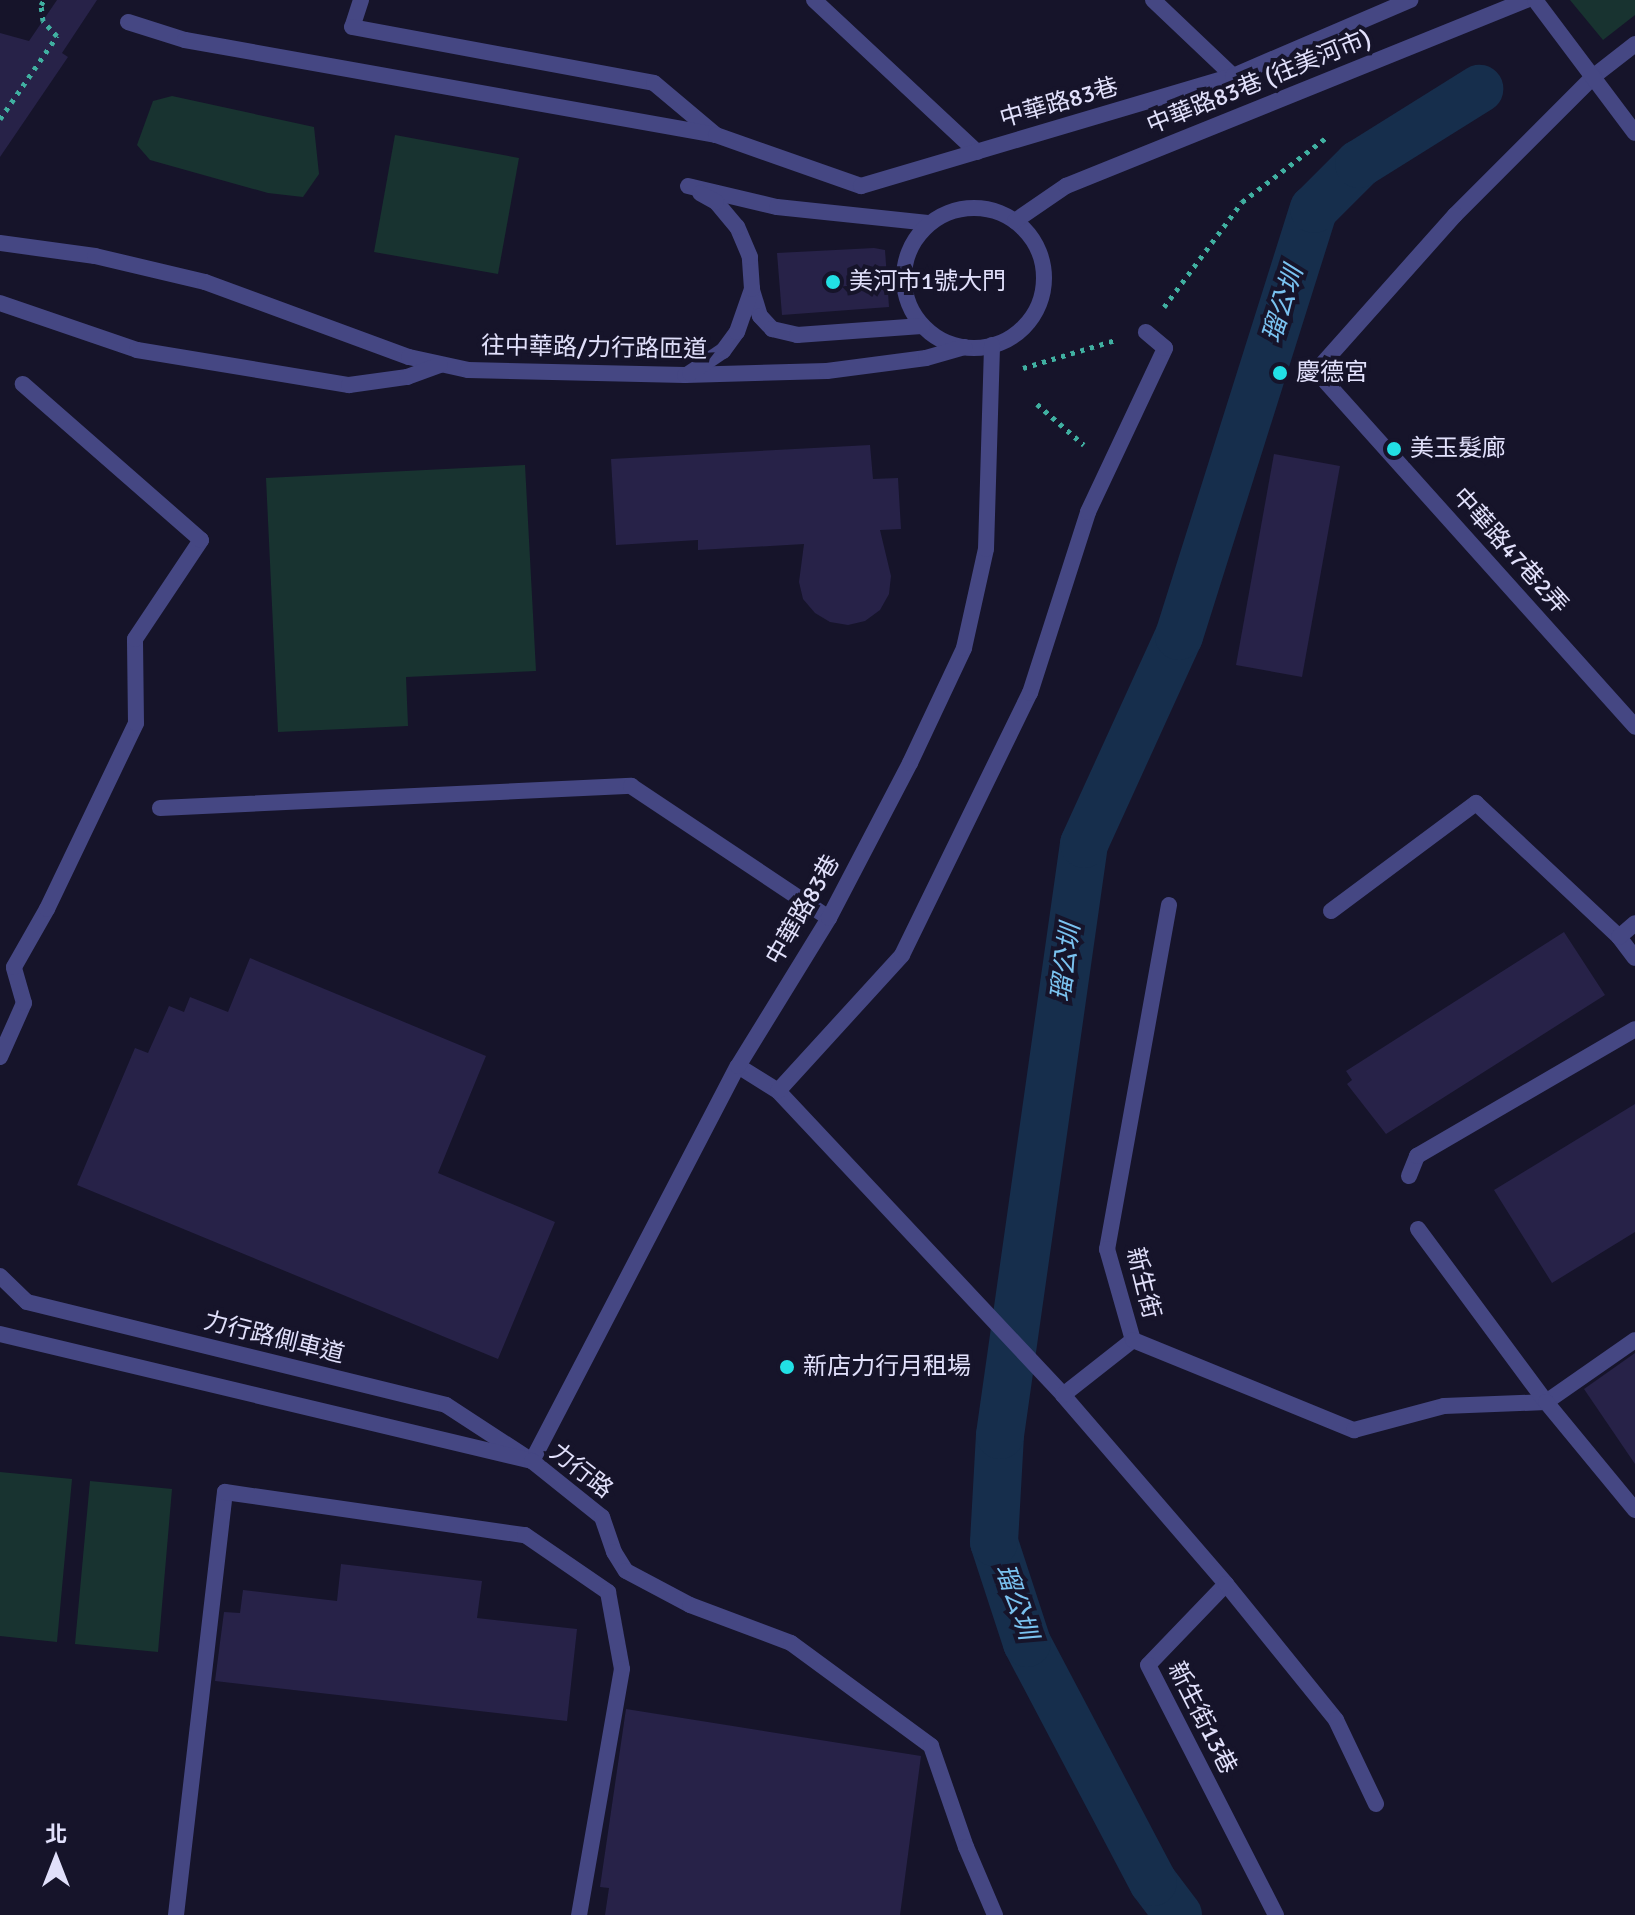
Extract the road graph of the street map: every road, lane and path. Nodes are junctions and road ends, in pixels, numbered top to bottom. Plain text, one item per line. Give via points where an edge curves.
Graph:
1 (44, 0) edge
2 (361, 0) edge
3 (814, 0) edge
4 (1153, 0) edge
5 (1410, 0) edge
6 (1527, 0) edge
7 (1535, 0) edge
8 (128, 22) dead end
9 (1635, 44) edge
10 (1233, 76) junction
11 (1594, 76) junction
12 (0, 119) edge
13 (1635, 133) edge
14 (716, 135) junction
15 (1327, 137) dead end
16 (977, 152) junction
17 (1015, 221) junction
18 (930, 223) junction
19 (0, 243) edge
20 (752, 289) junction
21 (0, 303) edge
22 (922, 326) junction
23 (1146, 332) junction
24 (992, 345) junction
25 (964, 347) junction
26 (441, 365) junction
27 (685, 375) junction
28 (23, 384) dead end
29 (993, 397) junction
30 (1037, 404) dead end
31 (1109, 466) junction
32 (1635, 727) edge
33 (160, 808) dead end
34 (1169, 905) dead end
35 (1331, 911) dead end
36 (829, 918) junction
37 (1635, 923) edge
38 (1619, 937) junction
39 (1635, 958) edge
40 (1635, 1029) edge
41 (0, 1057) edge
42 (738, 1066) junction
43 (778, 1091) junction
44 (1409, 1176) dead end
45 (1418, 1229) dead end
46 (0, 1276) edge
47 (0, 1334) edge
48 (1133, 1340) junction
49 (1635, 1340) edge
50 (1057, 1390) junction
51 (1546, 1402) junction
52 (532, 1461) junction
53 (1632, 1500) edge
54 (1226, 1584) junction
55 (1376, 1804) dead end
56 (176, 1915) edge
57 (579, 1915) edge
58 (995, 1915) edge
59 (1276, 1915) edge

1 - 12 path via 43,21 57,36
2 - 14 street via 352,27 654,83
3 - 16 street
4 - 10 street
5 - 10 street, 中華路83巷
6 - 17 street, 中華路83巷 (往美河市) via 1066,186
7 - 11 street
8 - 14 street via 201,43
9 - 11 street
10 - 16 street, 中華路83巷
11 - 13 street
11 - 32 street, 中華路47巷2弄 via 1455,215 1316,371
14 - 16 street, 中華路83巷 via 861,186
15 - 23 path via 1242,202
17 - 18 street via 972,208
17 - 24 street via 1031,237 1045,279 1029,321
18 - 20 street via 777,207 688,186 716,202 737,227 750,257
18 - 22 street via 907,254 904,273 904,292
19 - 26 street, 往中華路/力行路匝道 via 95,256 205,282
20 - 22 street via 760,316 772,329 797,335
20 - 27 street via 747,312 723,351
21 - 26 street via 137,350 349,385 407,377
22 - 25 street
23 - 29 path via 1026,365
23 - 31 street via 1165,348
24 - 25 street
24 - 29 street, 中華路83巷
25 - 27 street, 往中華路/力行路匝道 via 877,366
26 - 27 street, 往中華路/力行路匝道 via 498,373
28 - 41 street via 201,540 135,639 136,723 14,967 24,1003
29 - 36 street, 中華路83巷 via 986,549 964,648
30 - 31 path
31 - 43 street via 1088,512 1030,693 902,955
33 - 36 street via 631,786
34 - 48 street, 新生街 via 1107,1249
35 - 38 street via 1476,803
36 - 42 street, 中華路83巷
37 - 38 street
38 - 39 street
40 - 44 street via 1417,1156
42 - 43 street
42 - 52 street, 中華路83巷
43 - 50 street
45 - 51 street
46 - 52 street, 力行路側車道 via 27,1302 446,1405
47 - 52 street, 力行路
48 - 50 street
48 - 51 street, 新生街 via 1354,1430 1444,1406
49 - 51 street
50 - 54 street
51 - 53 street
52 - 58 street, 力行路 via 602,1517 626,1571 690,1605 791,1643 931,1746
54 - 55 street via 1336,1720
54 - 59 street, 新生街13巷 via 1148,1665
56 - 57 street via 225,1492 525,1535 608,1592 622,1669

